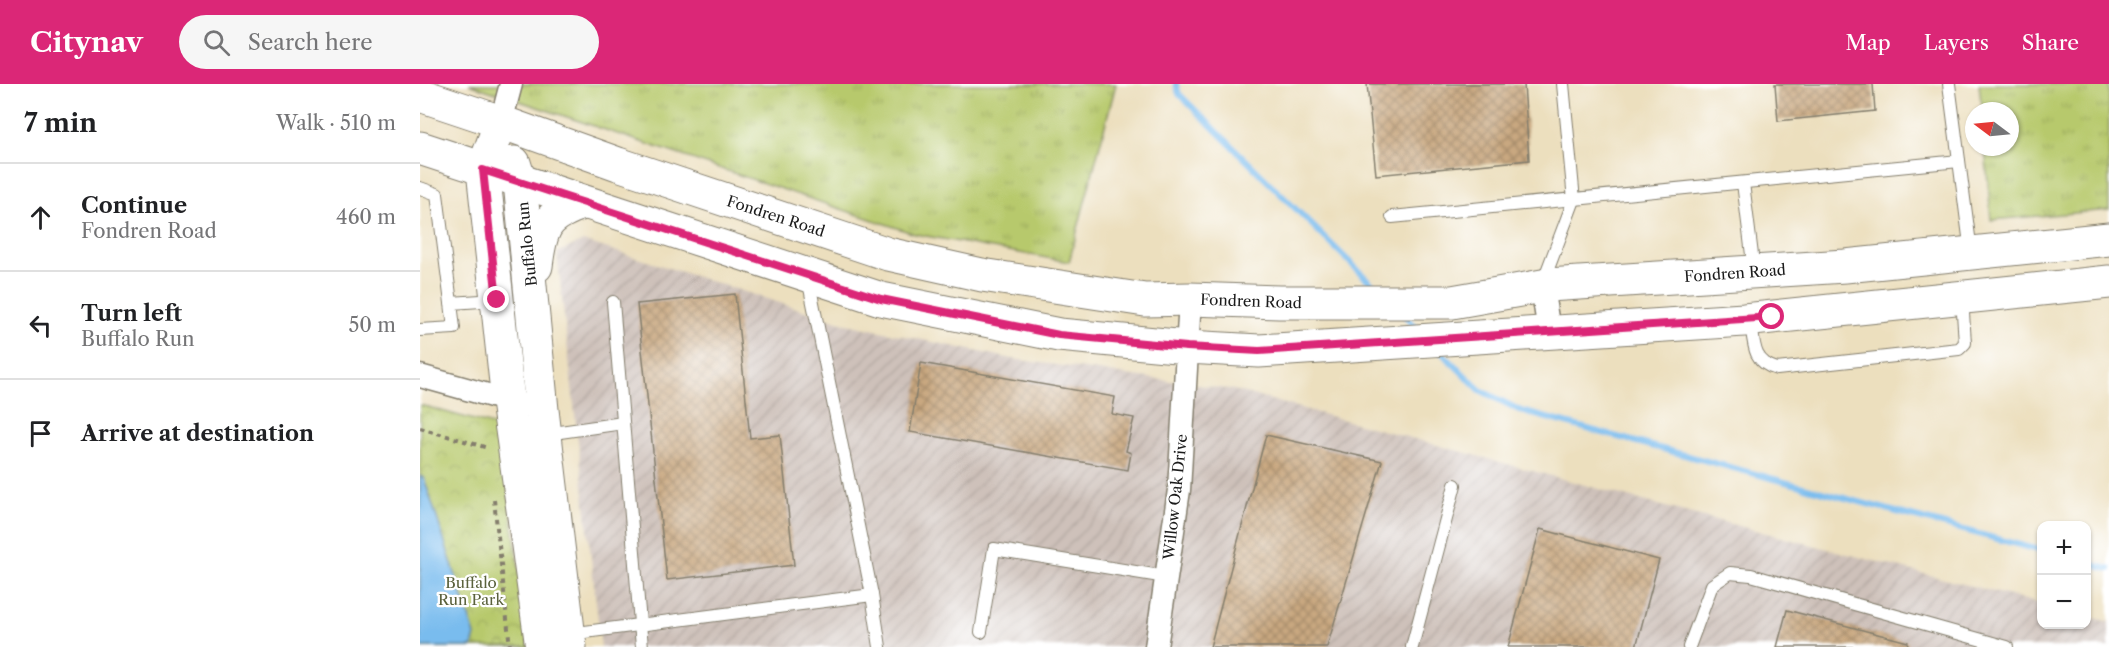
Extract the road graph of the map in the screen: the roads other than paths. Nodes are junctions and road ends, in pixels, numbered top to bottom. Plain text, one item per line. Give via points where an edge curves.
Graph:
1 (511, 84) edge
2 (1563, 84) edge
3 (1949, 84) edge
4 (420, 95) edge
5 (501, 122) junction
6 (420, 148) edge
7 (1959, 161) junction
8 (483, 170) junction
9 (520, 182) junction
10 (1743, 183) junction
11 (420, 188) edge
12 (1574, 200) junction
13 (583, 203) junction
14 (1392, 217) dead end
15 (2109, 239) edge
16 (1979, 253) junction
17 (888, 254) junction
18 (1760, 271) junction
19 (807, 275) junction
20 (2109, 282) edge
21 (1542, 286) junction
22 (1978, 295) junction
23 (446, 296) junction
24 (532, 298) junction
25 (881, 299) junction
26 (1190, 299) junction
27 (497, 300) junction
28 (613, 302) dead end
29 (1761, 318) junction
30 (420, 330) edge
31 (1548, 332) junction
32 (1187, 347) junction
33 (420, 376) edge
34 (508, 400) junction
35 (544, 422) junction
36 (623, 423) junction
37 (1455, 485) dead end
38 (1166, 577) junction
39 (872, 595) junction
40 (639, 625) junction
41 (981, 632) dead end
42 (560, 643) edge
43 (642, 647) edge
44 (880, 647) edge
45 (1156, 647) edge
46 (1412, 647) edge
47 (1689, 647) edge
48 (2007, 647) edge

1 - 5 street
2 - 12 lane
3 - 7 lane
4 - 5 main road, Fondren Road
5 - 8 main road
5 - 9 main road, Buffalo Run
5 - 17 main road, Fondren Road
6 - 8 main road
7 - 10 lane
7 - 16 lane
8 - 9 main road
8 - 27 main road
9 - 13 main road
9 - 24 main road, Buffalo Run
10 - 12 lane
10 - 18 lane
11 - 23 lane via 437,194 438,244
12 - 14 lane
12 - 21 lane
13 - 19 main road
13 - 24 main road via 553,216 542,231
15 - 16 main road, Fondren Road
16 - 18 main road, Fondren Road
16 - 22 main road
17 - 25 main road
17 - 26 main road, Fondren Road via 982,275 1145,300
18 - 21 main road, Fondren Road
18 - 29 main road
19 - 25 main road
19 - 39 lane
20 - 22 main road
21 - 26 main road, Fondren Road via 1452,302
21 - 31 street
22 - 29 main road
22 - 29 lane via 1965,343 1959,349 1800,367 1777,369 1761,361 1756,353
23 - 27 lane
23 - 30 lane via 454,328
24 - 35 main road, Buffalo Run
25 - 32 main road via 1059,335
26 - 32 street, Willow Oak Drive
27 - 34 main road
28 - 36 lane
29 - 31 main road
31 - 32 main road via 1259,351
32 - 38 street, Willow Oak Drive via 1179,490
33 - 34 street
34 - 35 street
34 - 42 main road
35 - 36 lane
35 - 42 main road, Buffalo Run
36 - 40 lane
37 - 46 lane
38 - 41 lane via 994,549
38 - 45 street, Willow Oak Drive
39 - 40 lane
39 - 44 lane
40 - 42 lane
40 - 43 lane
47 - 48 lane via 1712,585 1730,573 1751,575

